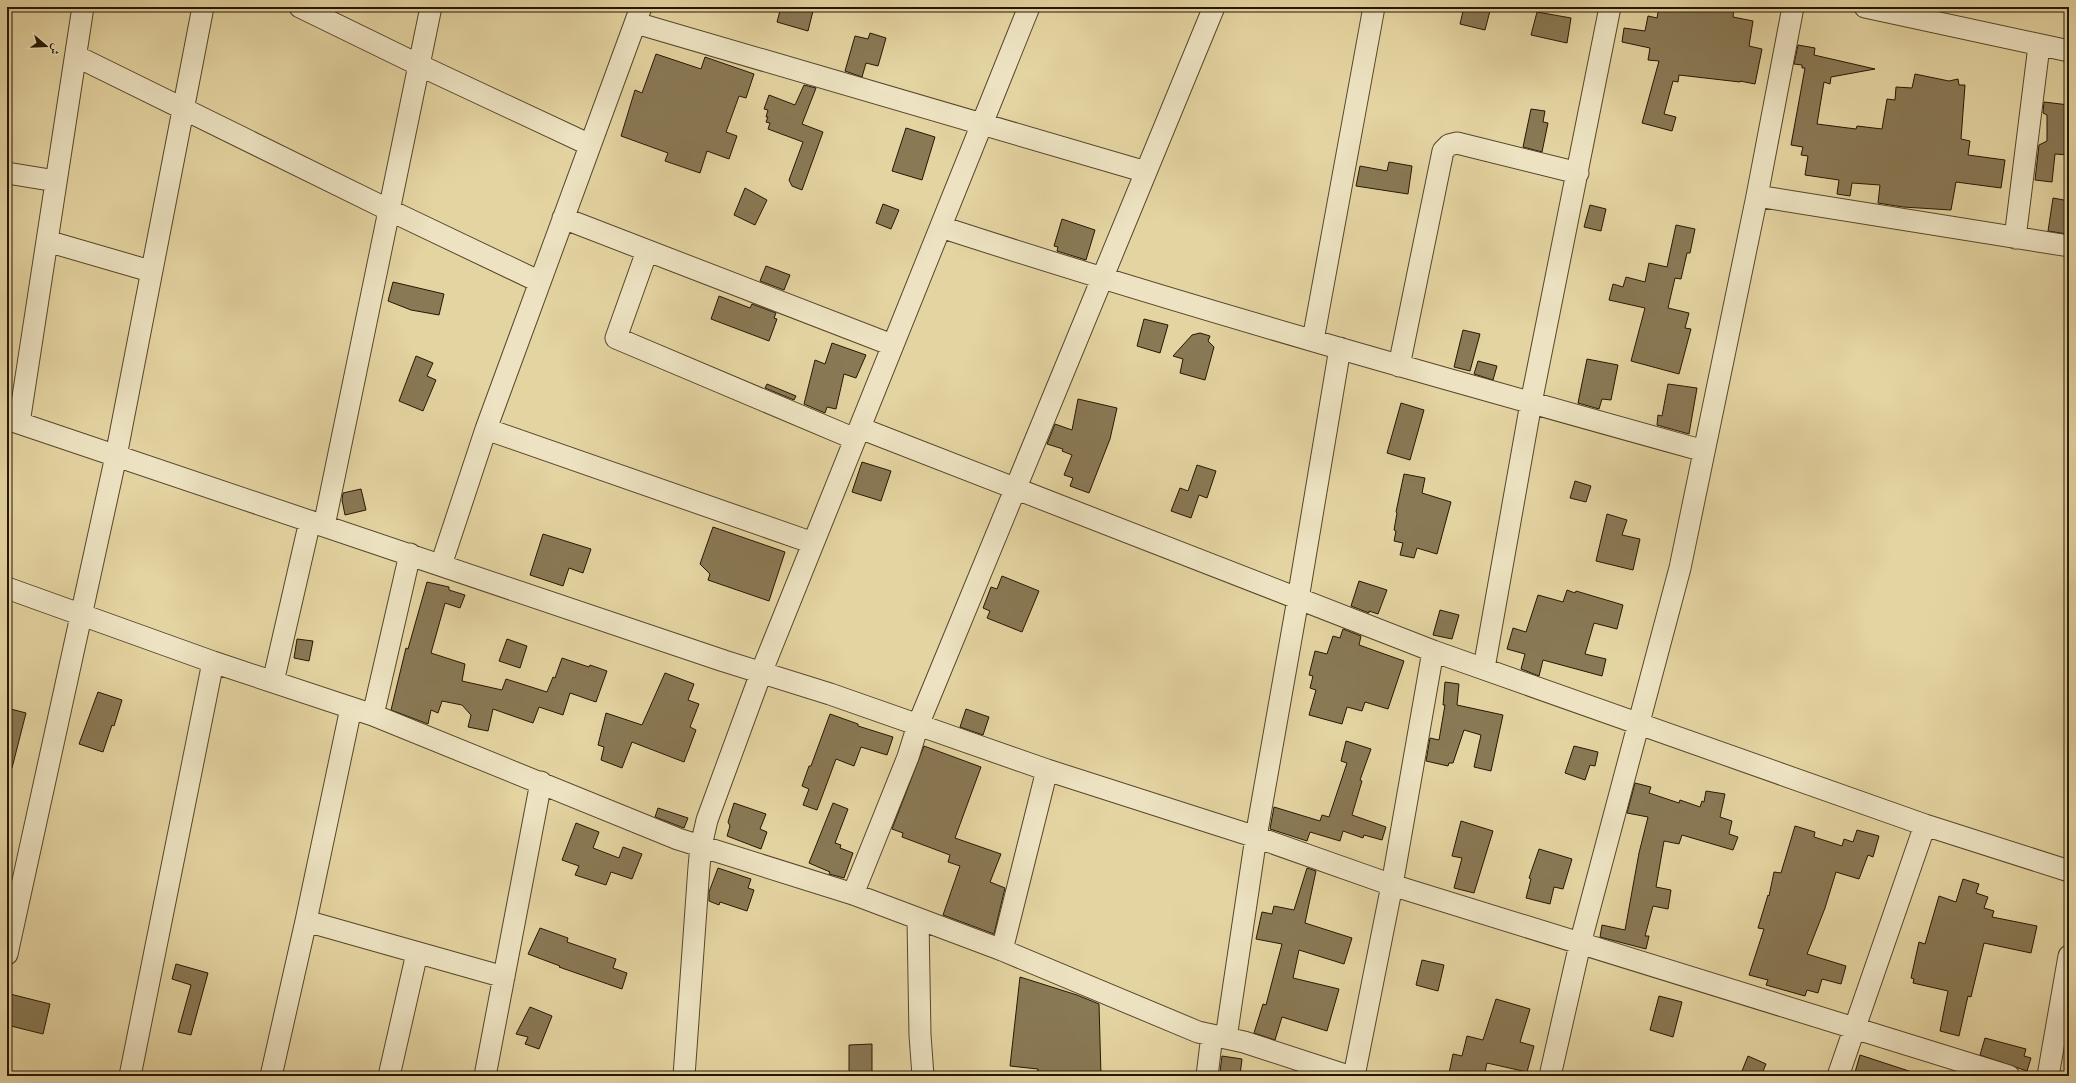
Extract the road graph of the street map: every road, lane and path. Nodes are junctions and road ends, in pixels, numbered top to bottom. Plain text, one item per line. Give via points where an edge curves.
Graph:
1 (83, 7) edge
2 (202, 7) edge
3 (300, 7) edge
4 (431, 7) edge
5 (1029, 7) edge
6 (1214, 7) edge
7 (1374, 7) edge
8 (1610, 7) edge
9 (1793, 7) edge
10 (1865, 7) edge
11 (639, 15) edge
12 (2039, 46) junction
13 (2069, 51) edge
14 (76, 56) junction
15 (419, 65) junction
16 (182, 108) junction
17 (982, 126) junction
18 (590, 145) junction
19 (1146, 172) junction
20 (7, 173) edge
21 (1578, 173) junction
22 (56, 181) junction
23 (1757, 196) junction
24 (389, 210) junction
25 (563, 218) junction
26 (941, 227) junction
27 (2015, 238) junction
28 (47, 241) junction
29 (2069, 246) edge
30 (647, 251) junction
31 (150, 271) junction
32 (1101, 279) junction
33 (540, 282) junction
34 (1313, 340) junction
35 (892, 345) junction
36 (1340, 348) junction
37 (1400, 366) junction
38 (1531, 403) junction
39 (13, 421) edge
40 (486, 429) junction
41 (858, 434) junction
42 (1704, 451) junction
43 (116, 456) junction
44 (1015, 489) junction
45 (317, 523) junction
46 (813, 543) junction
47 (410, 554) junction
48 (441, 565) junction
49 (7, 588) edge
50 (1298, 599) junction
51 (81, 616) junction
52 (1433, 651) junction
53 (213, 662) junction
54 (1484, 668) junction
55 (761, 673) junction
56 (273, 682) junction
57 (351, 708) junction
58 (373, 715) junction
59 (1640, 723) junction
60 (918, 725) junction
61 (1047, 770) junction
62 (541, 782) junction
63 (1925, 825) junction
64 (1256, 838) junction
65 (701, 846) junction
66 (2069, 871) edge
67 (1392, 885) junction
68 (853, 894) junction
69 (918, 920) junction
70 (306, 921) junction
71 (1580, 944) junction
72 (1002, 950) junction
73 (417, 953) junction
74 (7, 954) edge
75 (2069, 956) edge
76 (504, 977) junction
77 (1855, 1028) junction
78 (1219, 1037) junction
79 (130, 1076) edge
80 (271, 1076) edge
81 (389, 1076) edge
82 (485, 1076) edge
83 (684, 1076) edge
84 (923, 1076) edge
85 (1207, 1076) edge
86 (1348, 1076) edge
87 (1354, 1076) edge
88 (1550, 1076) edge
89 (1838, 1076) edge
90 (2009, 1076) edge
91 (2048, 1076) edge

1 - 14 street
2 - 16 street
3 - 15 street
4 - 15 street
5 - 17 street
6 - 19 street
7 - 34 street
8 - 21 street
9 - 23 street
10 - 12 street
11 - 17 street
11 - 18 street
12 - 13 street
12 - 27 street
14 - 16 street
14 - 22 street
15 - 18 street
15 - 24 street
16 - 24 street
16 - 31 street
17 - 19 street
17 - 26 street
18 - 25 street
19 - 32 street
20 - 22 street
21 - 37 street via 1457,143 1449,144 1444,151
21 - 38 street
22 - 28 street
23 - 27 street
23 - 42 street
24 - 33 street
24 - 45 street
25 - 30 street
25 - 33 street
26 - 32 street
26 - 35 street
27 - 29 street
28 - 31 street
28 - 39 street
30 - 35 street
30 - 41 street via 616,338
31 - 43 street
32 - 34 street
32 - 44 street
33 - 40 street
34 - 36 street
35 - 41 street
36 - 37 street
36 - 50 street
37 - 38 street
38 - 42 street
38 - 54 street
39 - 43 street
40 - 46 street
40 - 48 street
41 - 44 street
41 - 46 street
42 - 59 street via 1680,568
43 - 45 street
43 - 51 street
44 - 50 street
44 - 60 street
45 - 47 street
45 - 56 street
46 - 55 street
47 - 48 street
47 - 58 street
48 - 55 street
49 - 51 street
50 - 52 street
50 - 64 street
51 - 53 street
51 - 74 street
52 - 54 street
52 - 67 street
53 - 56 street
53 - 79 street
54 - 59 street
55 - 60 street
55 - 65 street via 724,770
56 - 57 street
57 - 58 street
57 - 70 street
58 - 62 street
59 - 63 street
59 - 71 street
60 - 61 street
60 - 68 street via 908,757
61 - 64 street
61 - 72 street
62 - 65 street via 678,839
62 - 76 street
63 - 66 street
63 - 77 street
64 - 67 street
64 - 78 street
65 - 68 street
65 - 83 street
67 - 71 street
67 - 87 street
68 - 69 street
69 - 72 street
69 - 84 street
70 - 73 street
70 - 80 street
71 - 77 street
71 - 88 street
72 - 78 street via 1182,1026
73 - 76 street
73 - 81 street
75 - 91 street
76 - 82 street
77 - 89 street
77 - 90 street
78 - 85 street
78 - 86 street

